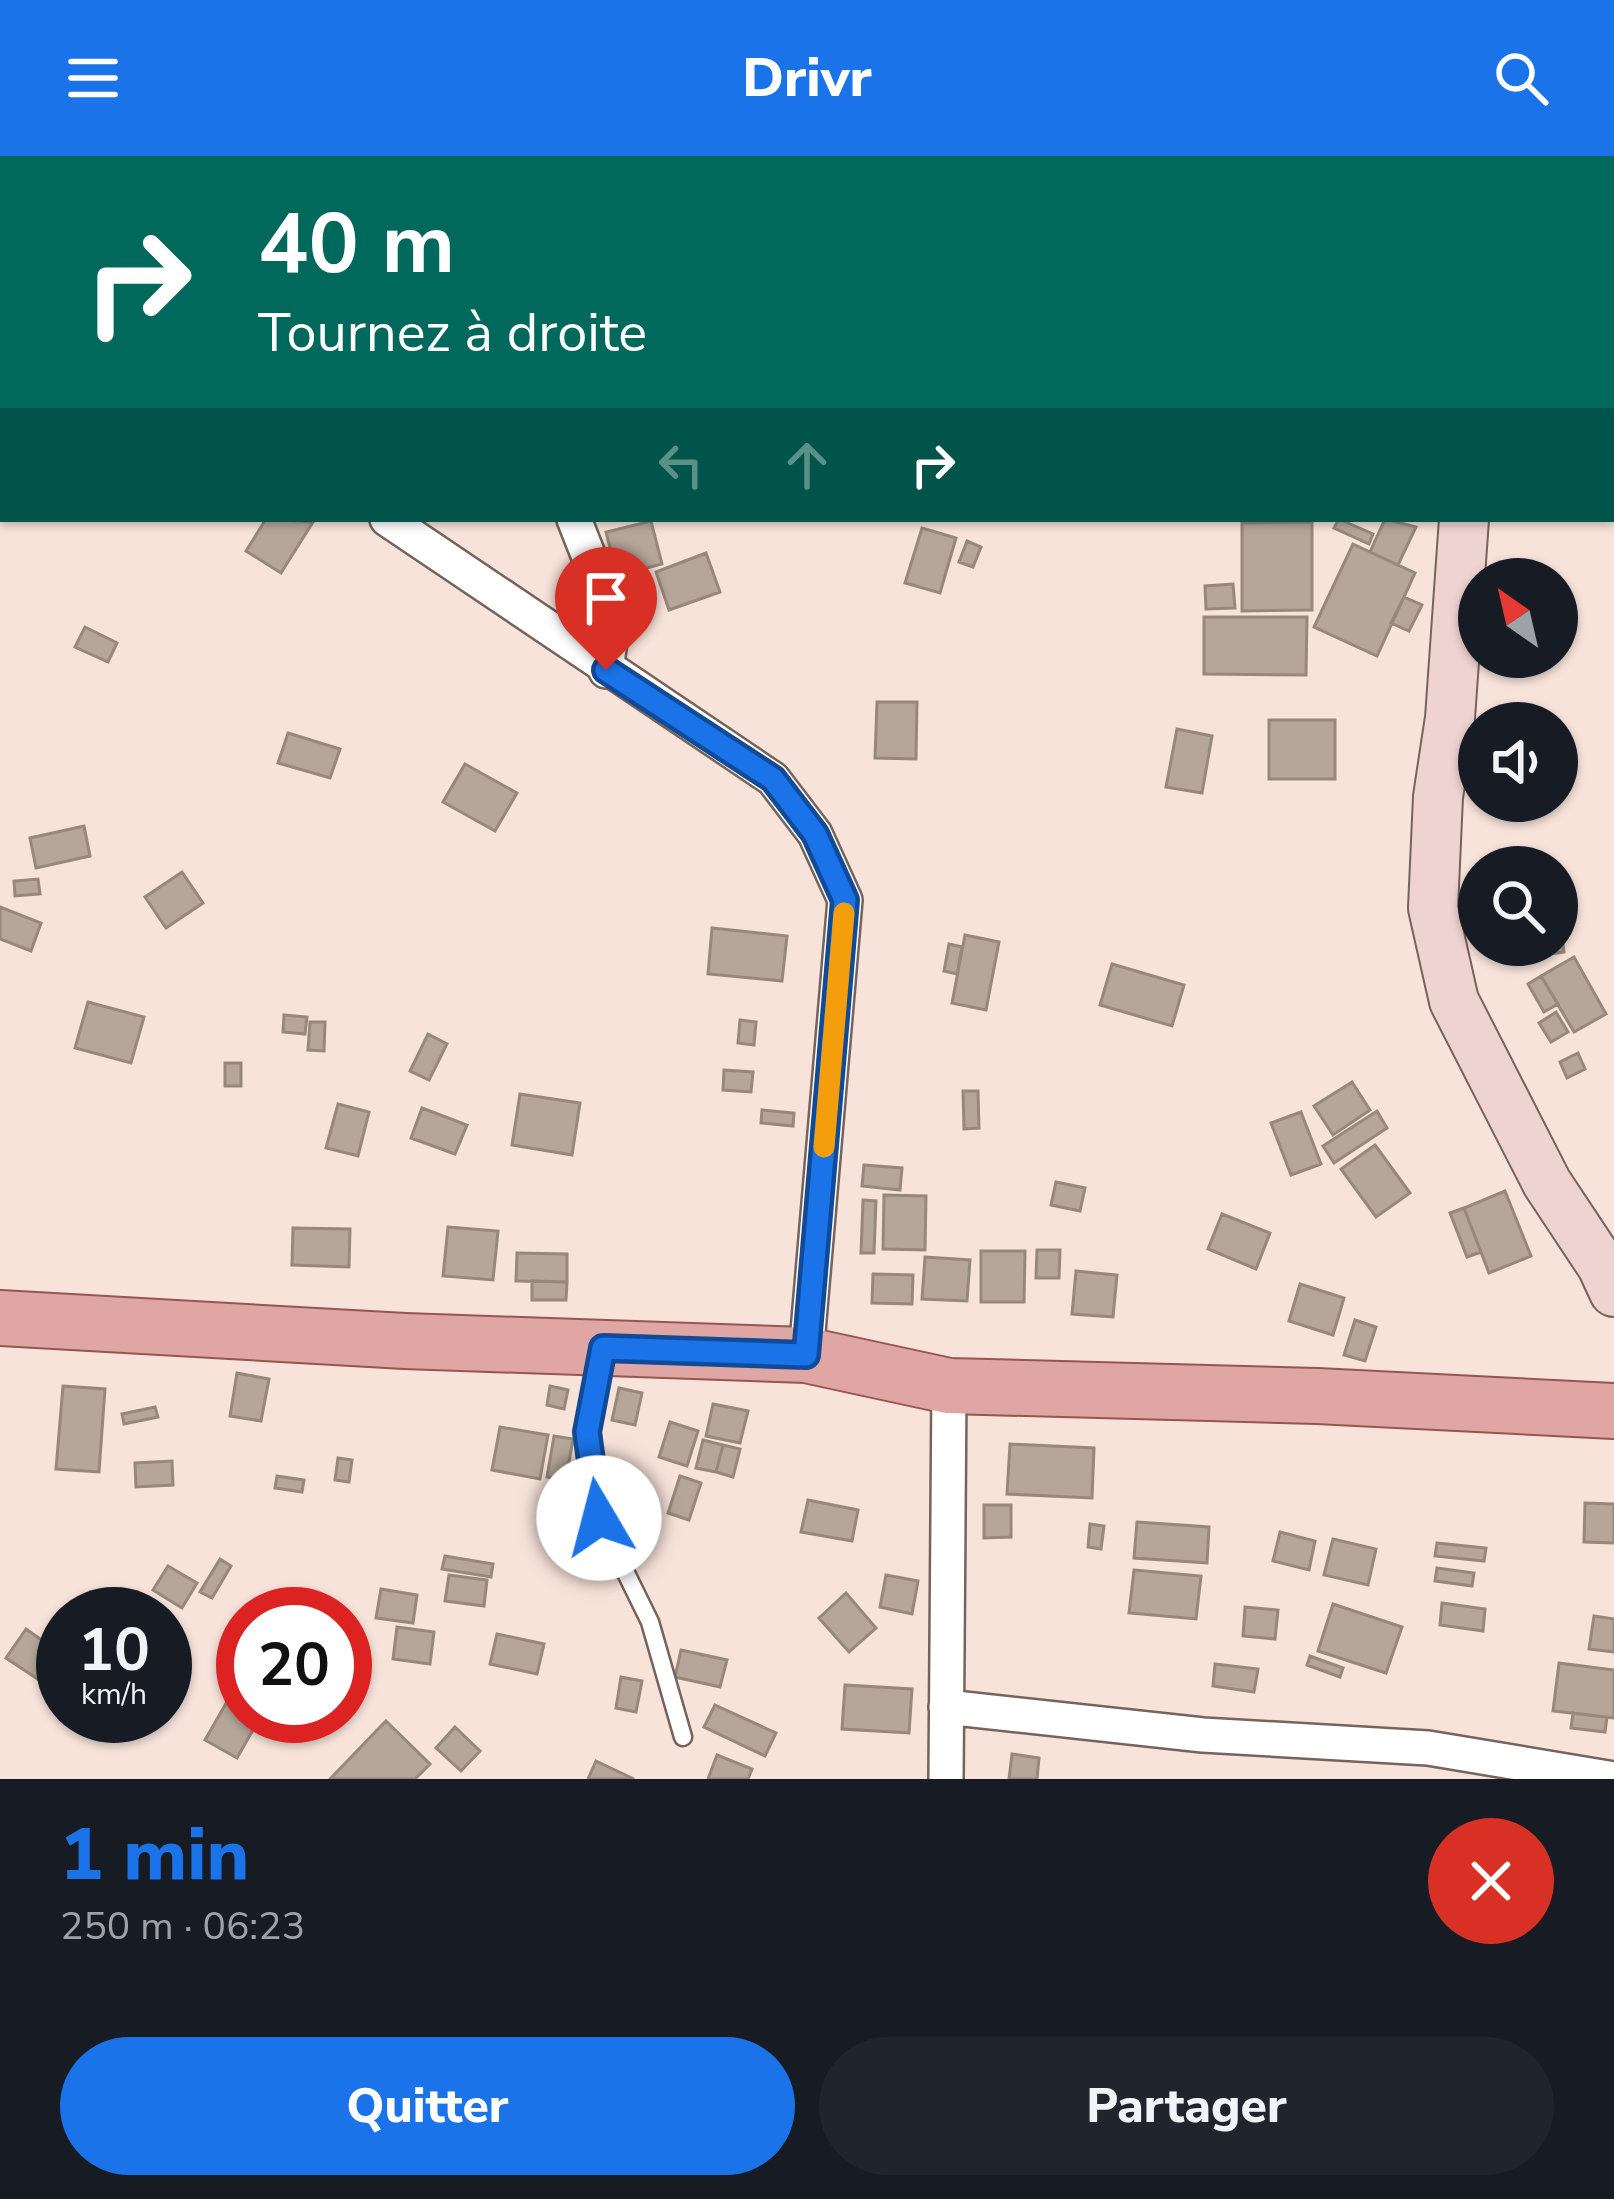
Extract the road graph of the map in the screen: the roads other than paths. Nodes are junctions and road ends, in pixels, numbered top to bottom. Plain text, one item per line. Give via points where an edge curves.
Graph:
1 (391, 522) edge
2 (575, 522) edge
3 (1464, 522) edge
4 (606, 670) junction
5 (1614, 1292) edge
6 (0, 1318) edge
7 (603, 1348) junction
8 (806, 1355) junction
9 (949, 1386) junction
10 (1614, 1411) edge
11 (946, 1708) junction
12 (683, 1737) dead end
13 (946, 1779) edge
14 (1614, 1779) edge

1 - 4 street
2 - 4 street via 613,618
3 - 5 main road via 1433,908 1454,1001 1547,1183
4 - 8 street via 773,779 815,834 845,900
6 - 7 main road
7 - 8 main road
7 - 12 lane via 587,1432 599,1518 650,1622
8 - 9 main road
9 - 10 main road
9 - 11 street
11 - 13 street
11 - 14 street via 1428,1748

